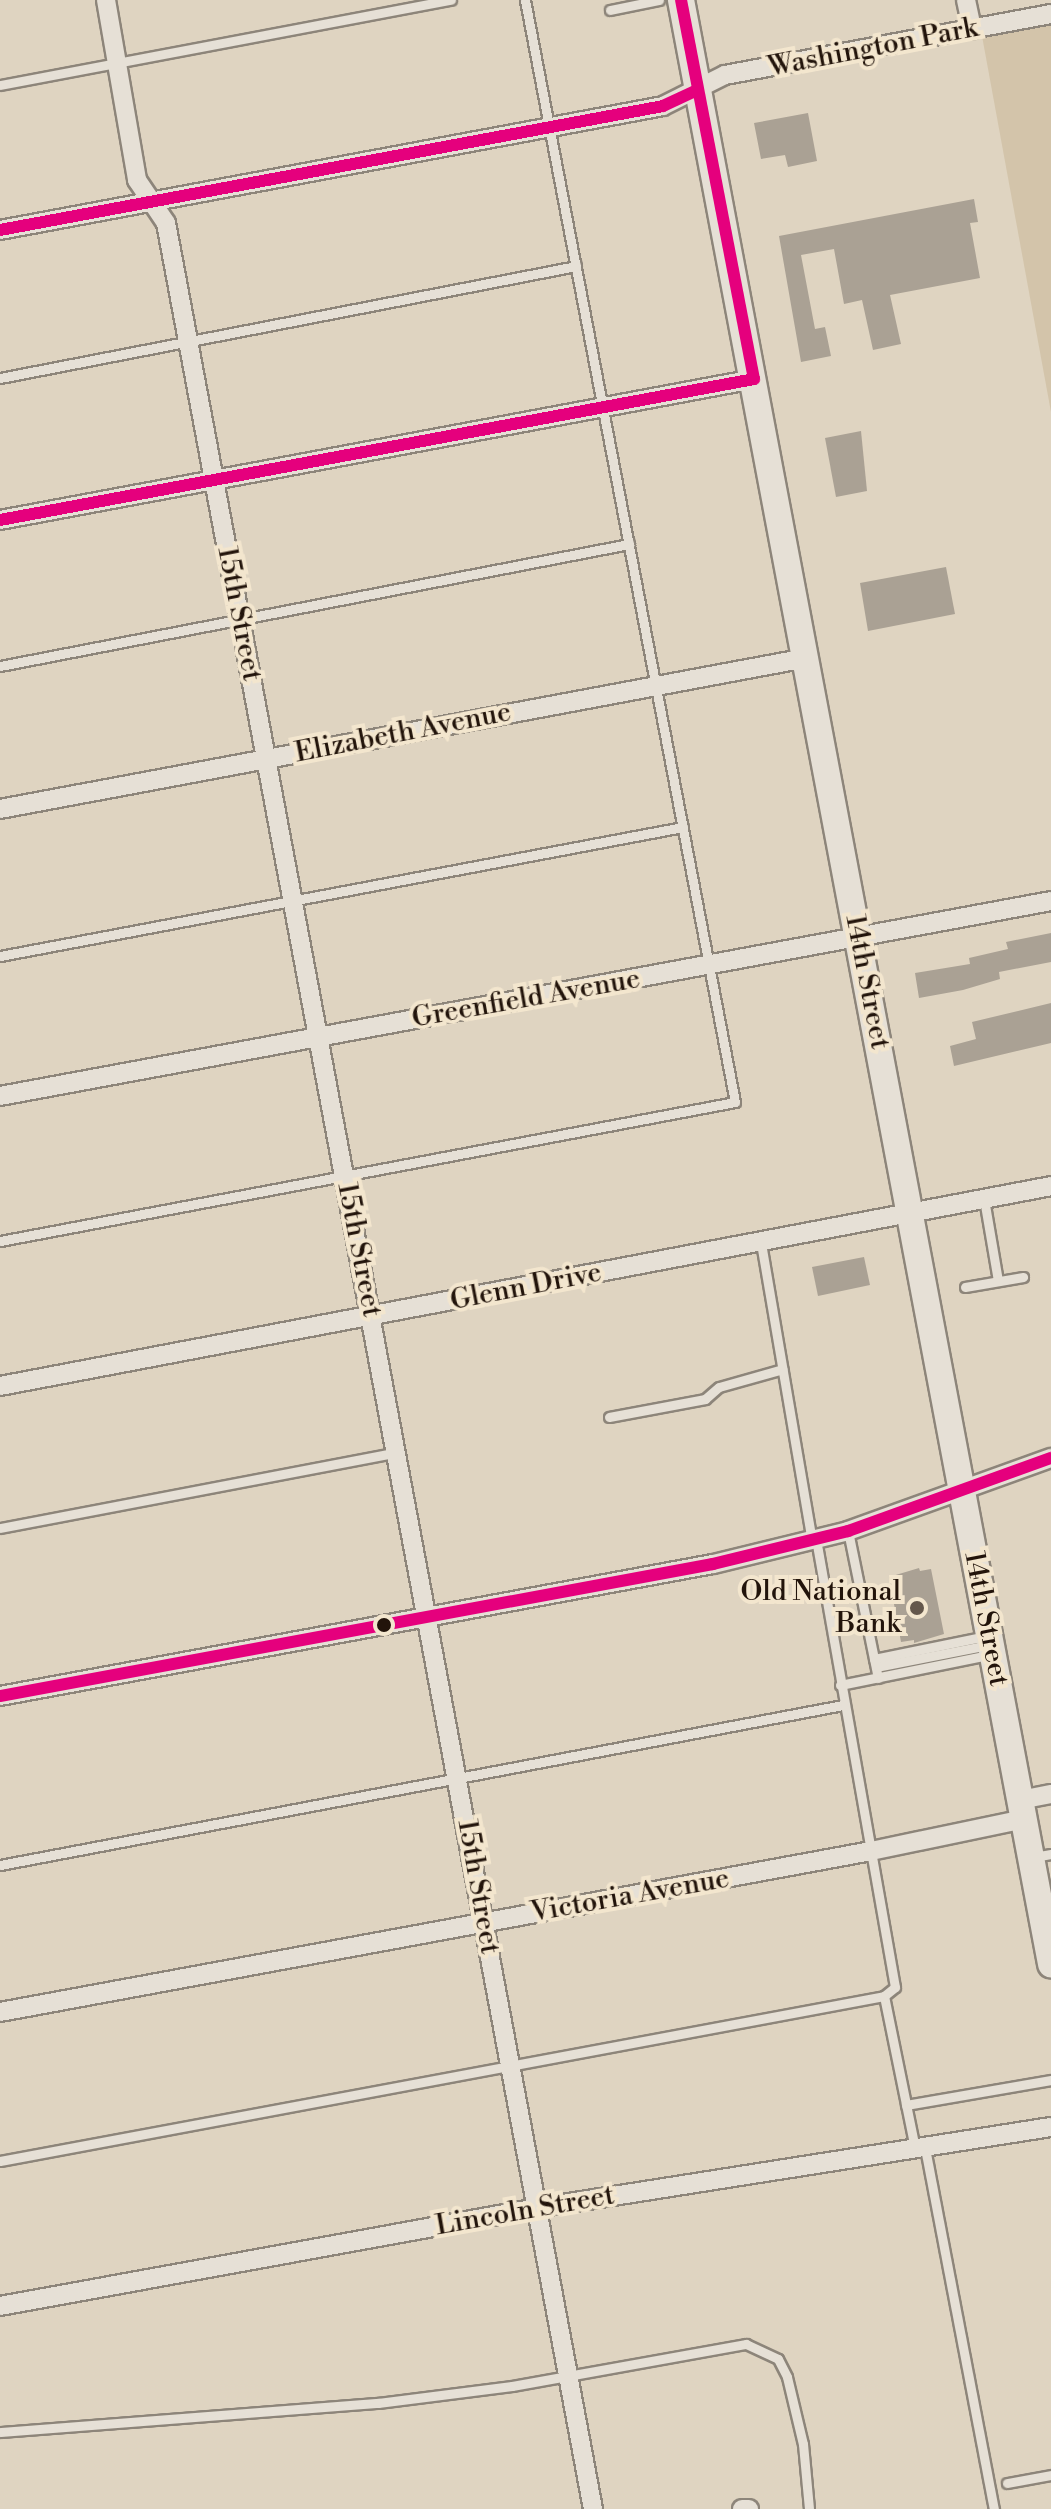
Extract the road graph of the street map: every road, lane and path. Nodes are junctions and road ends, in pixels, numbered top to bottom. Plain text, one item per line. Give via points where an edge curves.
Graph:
1 (106, 0) edge
2 (451, 0) edge
3 (525, 0) edge
4 (659, 0) edge
5 (681, 0) edge
6 (966, 0) edge
7 (610, 10) dead end
8 (1051, 14) edge
9 (972, 29) junction
10 (117, 64) junction
11 (0, 85) edge
12 (698, 90) junction
13 (549, 127) junction
14 (149, 202) junction
15 (0, 230) edge
16 (576, 266) junction
17 (188, 340) junction
18 (0, 378) edge
19 (754, 379) junction
20 (603, 407) junction
21 (214, 479) junction
22 (0, 520) edge
23 (629, 544) junction
24 (241, 620) junction
25 (806, 658) junction
26 (0, 666) edge
27 (656, 686) junction
28 (267, 758) junction
29 (0, 809) edge
30 (683, 827) junction
31 (293, 901) junction
32 (1051, 901) edge
33 (859, 937) junction
34 (0, 956) edge
35 (709, 965) junction
36 (319, 1037) junction
37 (0, 1096) edge
38 (345, 1176) junction
39 (1051, 1186) edge
40 (984, 1199) junction
41 (910, 1213) junction
42 (0, 1241) edge
43 (761, 1243) junction
44 (1023, 1277) dead end
45 (998, 1281) junction
46 (965, 1287) dead end
47 (371, 1316) junction
48 (783, 1369) junction
49 (0, 1386) edge
50 (609, 1417) dead end
51 (397, 1452) junction
52 (1051, 1458) edge
53 (962, 1489) junction
54 (0, 1528) edge
55 (848, 1531) junction
56 (814, 1540) junction
57 (428, 1616) junction
58 (991, 1645) junction
59 (876, 1668) junction
60 (840, 1685) junction
61 (0, 1696) edge
62 (843, 1705) junction
63 (458, 1778) junction
64 (1051, 1794) edge
65 (1022, 1810) junction
66 (871, 1851) junction
67 (1041, 1856) edge
68 (0, 1865) edge
69 (1045, 1899) edge
70 (485, 1923) junction
71 (1051, 1964) edge
72 (884, 1996) junction
73 (0, 2012) edge
74 (511, 2064) junction
75 (1051, 2080) edge
76 (906, 2105) junction
77 (1051, 2127) edge
78 (920, 2148) junction
79 (0, 2161) edge
80 (537, 2208) junction
81 (0, 2306) edge
82 (568, 2377) junction
83 (0, 2432) edge
84 (1051, 2475) edge
85 (1007, 2483) dead end
86 (593, 2509) edge
87 (742, 2509) edge
88 (749, 2509) edge
89 (809, 2509) edge
90 (994, 2509) edge

1 - 10 street, 15th Street
2 - 10 lane
3 - 13 lane
4 - 7 lane
5 - 12 street, 14th Street
6 - 9 street
8 - 9 street, Washington Park
9 - 12 street, Washington Park via 725,75
10 - 11 lane
10 - 14 street, 15th Street via 137,180
12 - 13 street, Washington Park via 663,106
12 - 19 street, 14th Street
13 - 14 street, Washington Park
13 - 16 lane
14 - 15 street, Washington Park
14 - 17 street, 15th Street via 166,223
16 - 17 lane
16 - 20 lane
17 - 18 lane
17 - 21 street, 15th Street
19 - 20 street
19 - 25 street, 14th Street
20 - 21 street
20 - 23 lane
21 - 22 street
21 - 24 street, 15th Street
23 - 24 lane
23 - 27 lane
24 - 26 lane
24 - 28 street, 15th Street
25 - 27 street, Elizabeth Avenue
25 - 33 street, 14th Street
27 - 28 street, Elizabeth Avenue
27 - 30 lane
28 - 29 street, Elizabeth Avenue
28 - 31 street, 15th Street
30 - 31 lane
30 - 35 lane
31 - 34 lane
31 - 36 street, 15th Street
32 - 33 street, Greenfield Avenue
33 - 35 street, Greenfield Avenue
33 - 41 street, 14th Street
35 - 36 street, Greenfield Avenue
35 - 38 lane via 735,1102
36 - 37 street, Greenfield Avenue
36 - 38 street, 15th Street
38 - 42 lane
38 - 47 street, 15th Street
39 - 40 street, Glenn Drive
40 - 41 street, Glenn Drive
40 - 45 lane
41 - 43 street, Glenn Drive
41 - 53 street, 14th Street
43 - 47 street, Glenn Drive
43 - 48 lane
44 - 45 lane
45 - 46 lane
47 - 49 street, Glenn Drive
47 - 51 street, 15th Street
48 - 50 lane via 719,1387 705,1399
48 - 56 lane
51 - 54 lane
51 - 57 street, 15th Street
52 - 53 street
53 - 55 street
53 - 58 street, 14th Street
55 - 56 street
55 - 59 lane
56 - 57 street via 713,1564
56 - 60 lane
57 - 61 street
57 - 63 street, 15th Street
58 - 59 lane
58 - 59 lane
58 - 65 street, 14th Street
59 - 60 lane
60 - 62 lane
62 - 63 lane
62 - 66 lane
63 - 68 lane
63 - 70 street, 15th Street
64 - 65 street, Victoria Avenue
65 - 66 street, Victoria Avenue
65 - 67 street, 14th Street
66 - 70 street, Victoria Avenue
66 - 72 lane via 895,1987
67 - 69 street, 14th Street
69 - 71 street, 14th Street
70 - 73 street, Victoria Avenue
70 - 74 street, 15th Street
72 - 74 lane
72 - 76 lane
74 - 79 lane
74 - 80 street, 15th Street
75 - 76 lane
76 - 78 lane
77 - 78 street, Lincoln Street
78 - 80 street, Lincoln Street
78 - 90 lane
80 - 81 street, Lincoln Street
80 - 82 street, 15th Street
82 - 83 lane via 378,2403
82 - 86 street, 15th Street
82 - 89 lane via 724,2346 762,2349 778,2359 787,2377 803,2444
84 - 85 lane
87 - 88 street

